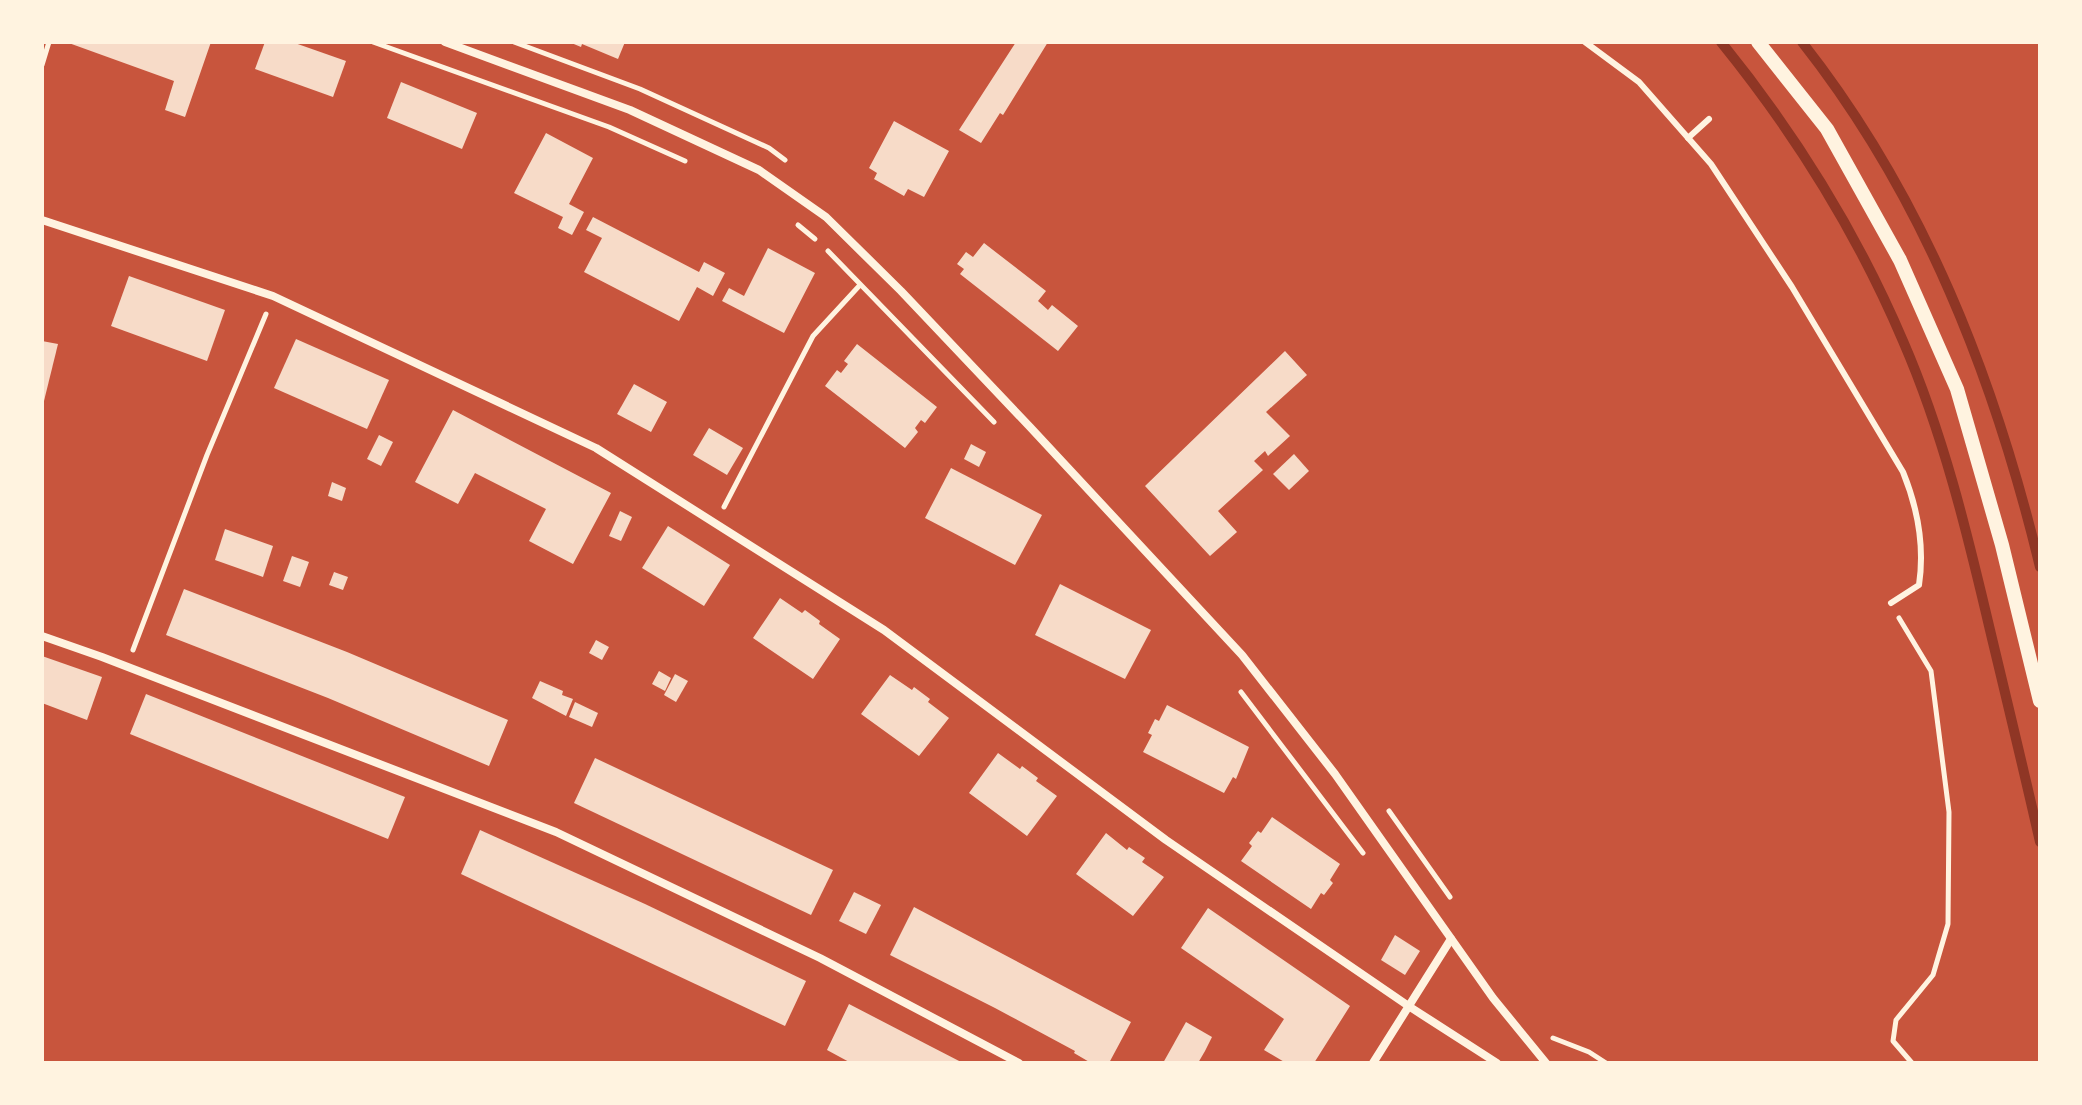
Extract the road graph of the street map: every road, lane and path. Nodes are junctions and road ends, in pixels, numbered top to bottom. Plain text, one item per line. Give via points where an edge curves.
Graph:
1 (49, 42) edge
2 (373, 42) edge
3 (445, 42) edge
4 (1585, 42) edge
5 (1758, 42) edge
6 (42, 65) edge
7 (1709, 119) dead end
8 (1688, 138) junction
9 (693, 165) dead end
10 (42, 220) edge
11 (793, 222) dead end
12 (860, 285) junction
13 (273, 296) junction
14 (997, 425) dead end
15 (716, 524) junction
16 (1891, 603) joint
17 (42, 636) edge
18 (127, 666) junction
19 (1237, 685) dead end
20 (2040, 701) edge
21 (1368, 860) dead end
22 (1451, 939) junction
23 (1410, 1007) junction
24 (1589, 1052) dead end
25 (1019, 1063) edge
26 (1373, 1063) edge
27 (1497, 1063) edge
28 (1546, 1063) edge
29 (1606, 1063) edge
30 (1912, 1063) edge

1 - 6 path
2 - 9 path via 609,127
3 - 22 street via 644,117 759,170 826,217 1242,655 1335,774
4 - 8 lane via 1639,82
5 - 20 street via 1827,129 1900,260 1957,389
7 - 8 lane
8 - 16 lane via 1792,287 1903,472 1916,502 1923,558 1919,585
10 - 13 street
11 - 12 path
12 - 14 path
12 - 15 path via 813,336
13 - 15 street via 596,448
13 - 18 path
15 - 23 street via 884,630 1166,840
16 - 30 path via 1931,671 1949,812 1948,924 1933,975 1896,1020 1893,1041
17 - 18 street
18 - 25 street via 556,832 820,958
19 - 21 path
22 - 23 street
22 - 28 street
23 - 26 street
23 - 27 street
24 - 29 path

